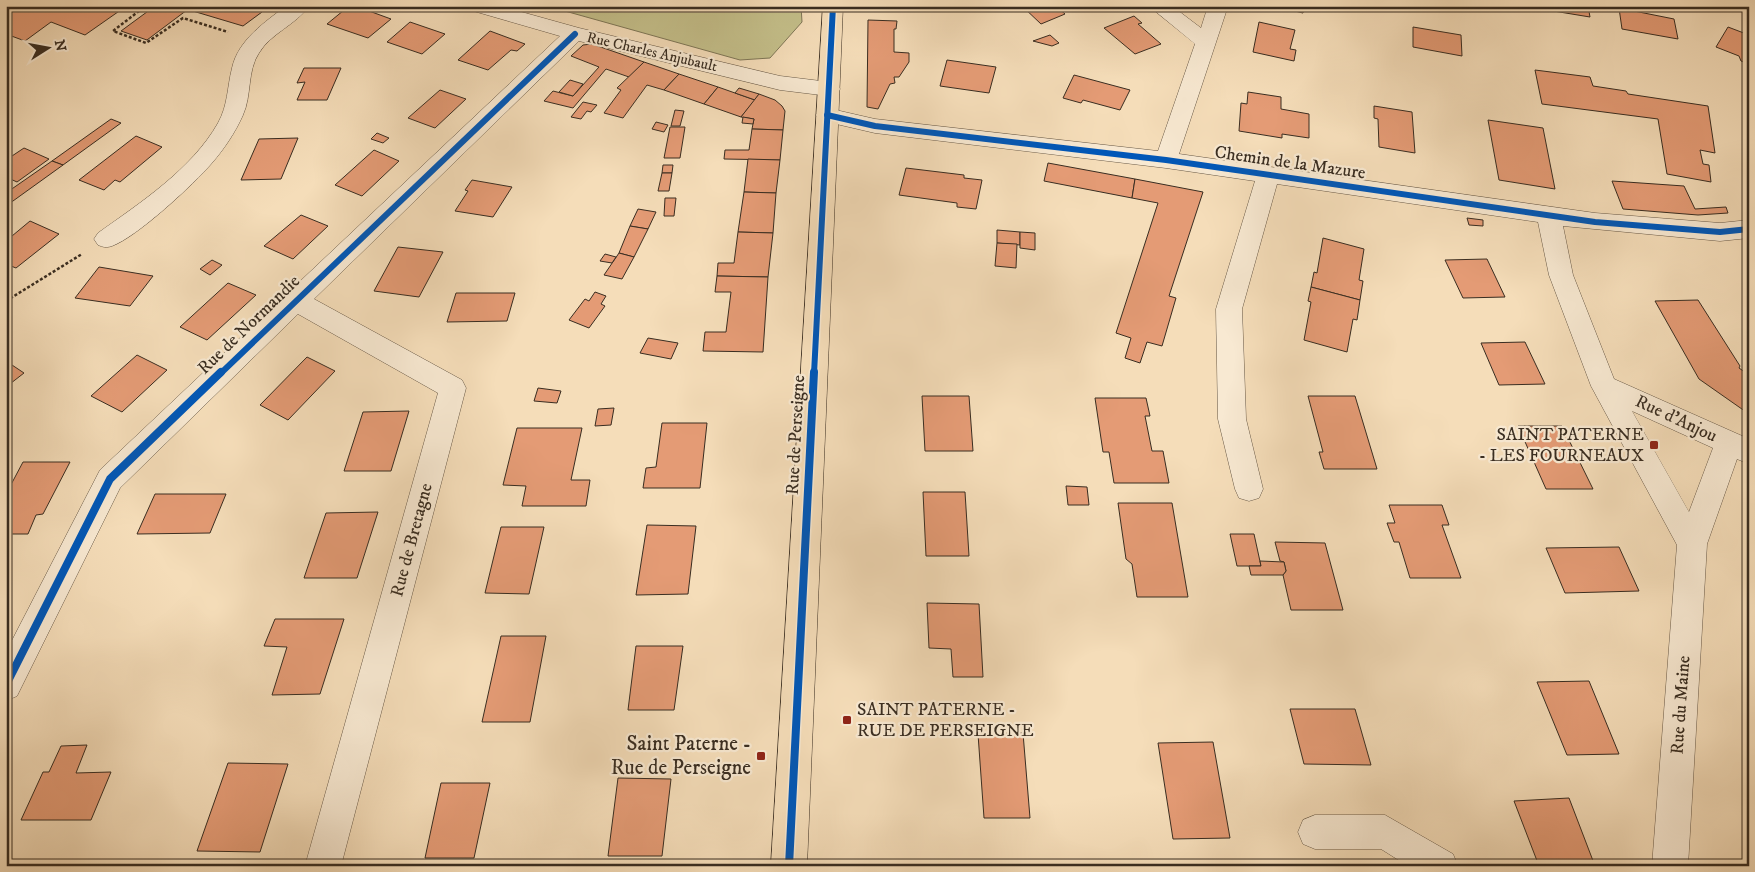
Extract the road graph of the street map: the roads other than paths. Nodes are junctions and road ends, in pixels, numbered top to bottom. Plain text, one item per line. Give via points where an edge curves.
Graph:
1 (299, 6) edge
2 (477, 6) edge
3 (833, 6) edge
4 (1159, 6) edge
5 (1218, 6) edge
6 (575, 34) junction
7 (1206, 42) junction
8 (828, 102) junction
9 (1166, 160) junction
10 (1268, 174) junction
11 (1516, 211) junction
12 (1549, 216) junction
13 (1749, 229) edge
14 (106, 239) road end
15 (1561, 275) junction
16 (296, 301) junction
17 (1604, 386) junction
18 (1739, 448) edge
19 (1249, 489) dead end
20 (1692, 544) junction
21 (6, 684) edge
22 (1315, 832) dead end
23 (323, 866) edge
24 (789, 866) edge
25 (1441, 866) edge
26 (1670, 866) edge

1 - 14 street via 257,41 244,60 238,100 229,121 205,158 133,221
2 - 6 street, Rue Charles Anjubault
3 - 8 main road, Rue de Perseigne
4 - 7 street
5 - 7 street
6 - 8 street, Rue Charles Anjubault via 780,83
6 - 16 street, Rue de Normandie
7 - 9 street
8 - 9 street, Chemin de la Mazure via 875,126
8 - 24 main road, Rue de Perseigne
9 - 10 street, Chemin de la Mazure
10 - 11 street, Chemin de la Mazure
10 - 19 street via 1229,309 1232,419
11 - 12 street, Chemin de la Mazure
11 - 15 street
12 - 13 street, Chemin de la Mazure via 1720,232
12 - 15 street
15 - 17 street
16 - 21 street, Rue de Normandie via 110,479
16 - 23 street, Rue de Bretagne via 453,388
17 - 18 street, Rue d'Anjou
17 - 20 street
18 - 20 street, Rue du Maine
20 - 26 street, Rue du Maine
22 - 25 street via 1385,832

